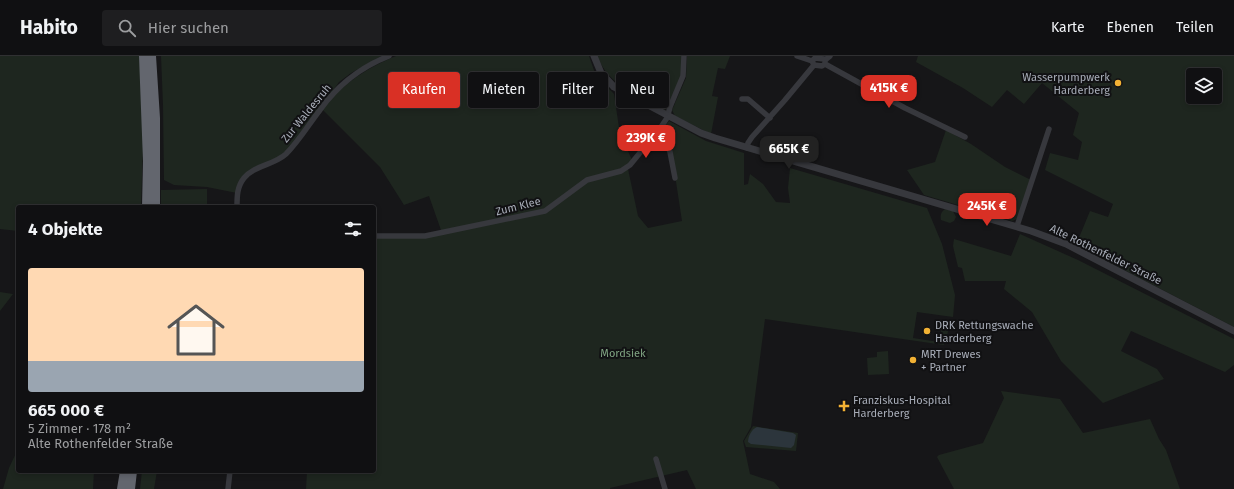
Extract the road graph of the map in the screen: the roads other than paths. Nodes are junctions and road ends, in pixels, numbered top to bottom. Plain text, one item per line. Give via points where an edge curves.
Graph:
1 (144, 56) edge
2 (151, 56) edge
3 (389, 56) edge
4 (594, 56) edge
5 (684, 56) edge
6 (797, 56) edge
7 (830, 56) edge
8 (813, 60) edge
9 (825, 62) junction
10 (742, 99) dead end
11 (668, 115) junction
12 (770, 118) junction
13 (661, 127) junction
14 (1049, 129) dead end
15 (964, 137) dead end
16 (747, 148) junction
17 (675, 178) dead end
18 (148, 205) edge
19 (155, 205) edge
20 (237, 205) edge
21 (1017, 226) junction
22 (376, 236) edge
23 (1234, 331) edge
24 (656, 459) dead end
25 (125, 473) edge
26 (132, 473) edge
27 (230, 473) edge
28 (122, 489) edge
29 (130, 489) edge
30 (228, 489) edge
31 (665, 489) edge

1 - 18 highway
2 - 19 highway via 155,125
3 - 20 street, Zur Waldesruh via 369,65 343,84 285,155 245,176 237,193
4 - 11 street, Alte Rothenfelder Straße via 600,72 614,87
5 - 11 street, Zum Klee via 683,76
6 - 8 street
7 - 9 street
8 - 9 street via 823,58
8 - 12 street
9 - 15 street via 905,108
10 - 12 street via 748,99
11 - 13 street, Zum Klee
11 - 16 street, Alte Rothenfelder Straße via 715,138
12 - 16 street via 752,137
13 - 17 street via 670,152
13 - 22 street, Zum Klee via 630,165 621,171 587,180 545,211 425,236
14 - 21 street
16 - 21 street, Alte Rothenfelder Straße
21 - 23 street, Alte Rothenfelder Straße via 1066,244
24 - 31 street
25 - 28 highway
26 - 29 highway
27 - 30 street

